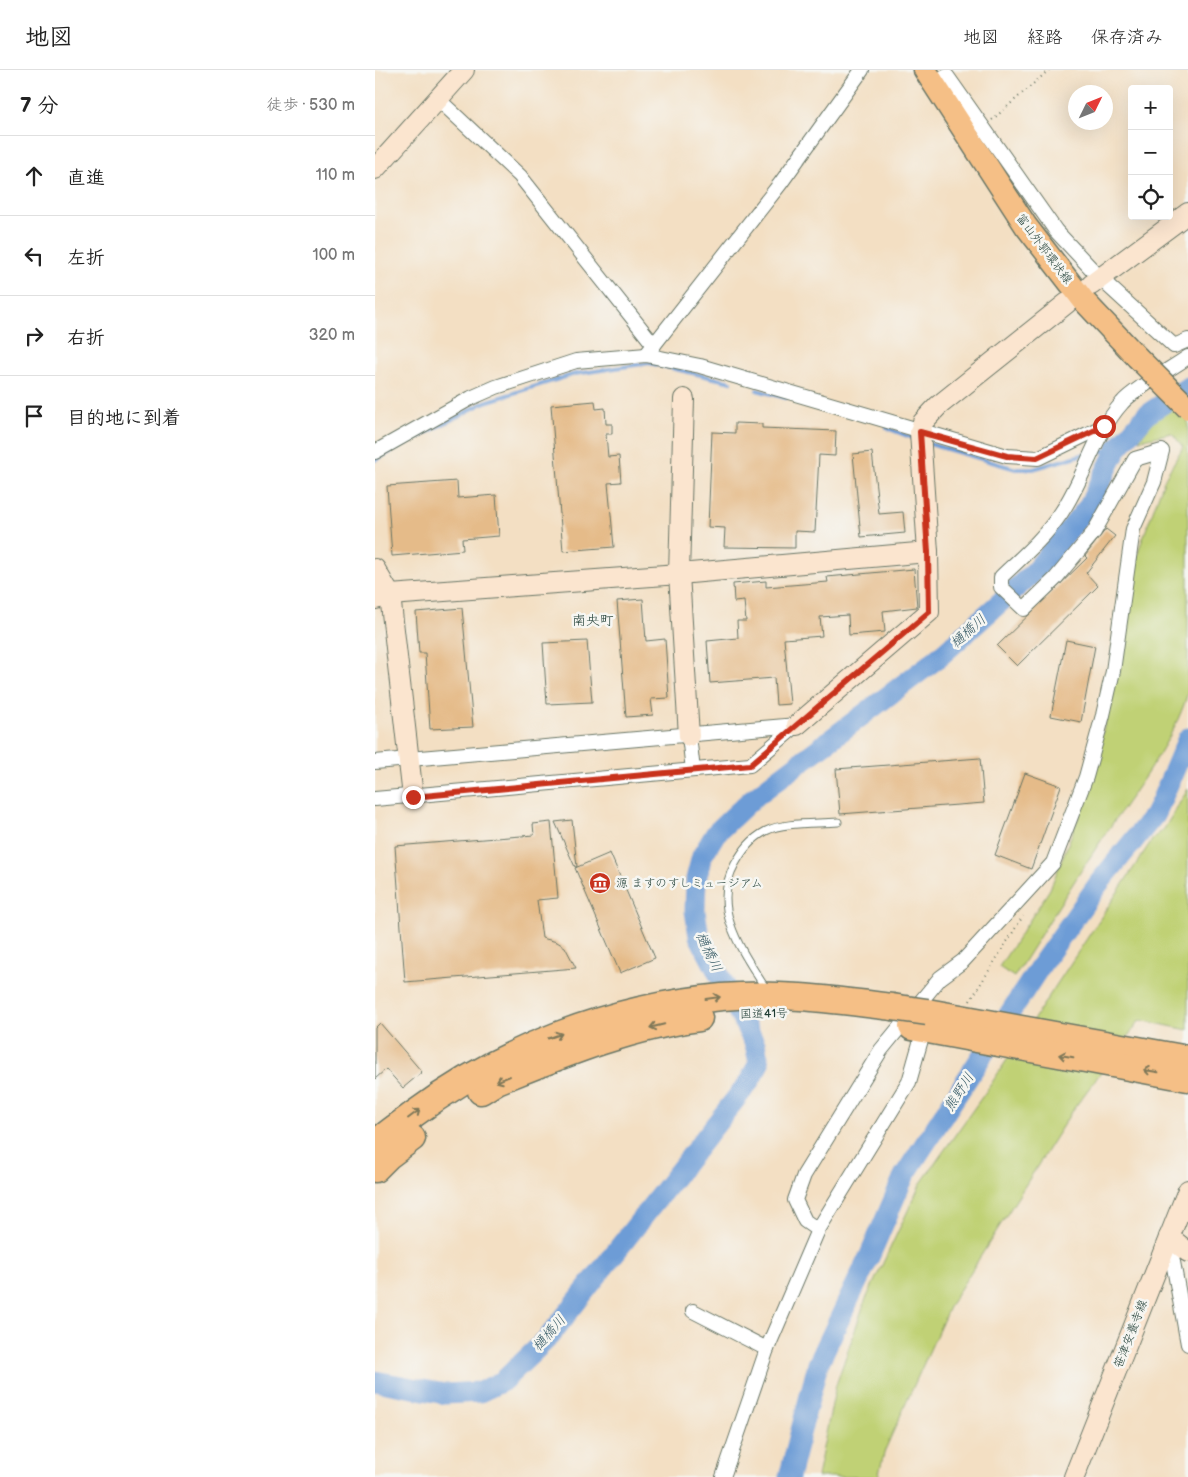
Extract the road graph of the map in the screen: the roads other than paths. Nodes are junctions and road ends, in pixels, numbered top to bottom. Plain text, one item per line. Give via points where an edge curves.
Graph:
1 (464, 70) edge
2 (862, 70) edge
3 (930, 77) edge
4 (438, 98) junction
5 (379, 155) edge
6 (1188, 213) edge
7 (1096, 282) junction
8 (1067, 304) dead end
9 (1188, 340) edge
10 (650, 350) junction
11 (1188, 358) edge
12 (684, 400) dead end
13 (1188, 408) edge
14 (1104, 426) junction
15 (920, 432) junction
16 (375, 452) edge
17 (928, 552) junction
18 (375, 570) edge
19 (679, 574) junction
20 (382, 597) edge
21 (797, 725) junction
22 (689, 736) junction
23 (410, 760) junction
24 (375, 762) edge
25 (693, 770) junction
26 (413, 797) junction
27 (375, 799) edge
28 (837, 822) dead end
29 (770, 996) junction
30 (885, 1014) junction
31 (921, 1023) junction
32 (1119, 1056) junction
33 (1188, 1059) edge
34 (1188, 1078) edge
35 (378, 1150) edge
36 (1188, 1190) edge
37 (817, 1230) junction
38 (1169, 1237) junction
39 (1188, 1252) edge
40 (693, 1311) dead end
41 (1188, 1344) edge
42 (767, 1349) junction
43 (723, 1477) edge
44 (1074, 1477) edge

1 - 4 street
2 - 10 street via 780,184
3 - 7 street via 947,76 1056,232
3 - 13 main road, 富山外郭環状線, bridge via 1026,226 1084,301
4 - 5 street
4 - 10 street via 520,176
6 - 7 street
7 - 9 street via 1174,346
8 - 15 street via 938,406 923,422
10 - 15 street
10 - 16 street via 576,361 496,387
11 - 14 street via 1123,401
12 - 19 street
14 - 15 street via 1037,458 1007,456
14 - 37 street via 1088,465 1061,513 1028,552 1001,577 1001,586 1024,609 1055,579 1094,532 1135,459 1162,451 1153,482 1133,528 1113,671 1085,777 1053,863 963,961 940,978 881,1050 804,1175 795,1200 805,1222
15 - 17 street
17 - 19 street
17 - 21 street via 929,612
18 - 20 street
19 - 20 street
19 - 22 street
20 - 23 street
21 - 22 street
21 - 25 street via 750,765
22 - 23 street
22 - 25 street
23 - 24 street
23 - 26 street
25 - 26 street
26 - 27 street
28 - 29 lane via 767,830 745,846 730,873 724,898 729,924
29 - 30 highway, 国道41号 via 812,997
35 -> 29 highway, 国道41号 via 431,1102 484,1069 544,1040 638,1011 722,997
30 - 31 highway, 国道41号, bridge
30 -> 35 highway, 国道41号 via 731,1015 681,1020 611,1038 497,1081
31 - 32 highway, 国道41号 via 962,1025
31 - 37 street via 909,1082
32 - 33 highway, 国道41号
34 -> 32 highway, 国道41号
36 - 38 street, 笹津安養寺線
37 - 42 street
38 - 39 street
38 - 41 street
38 - 44 street, 笹津安養寺線
40 - 42 street
42 - 43 street

